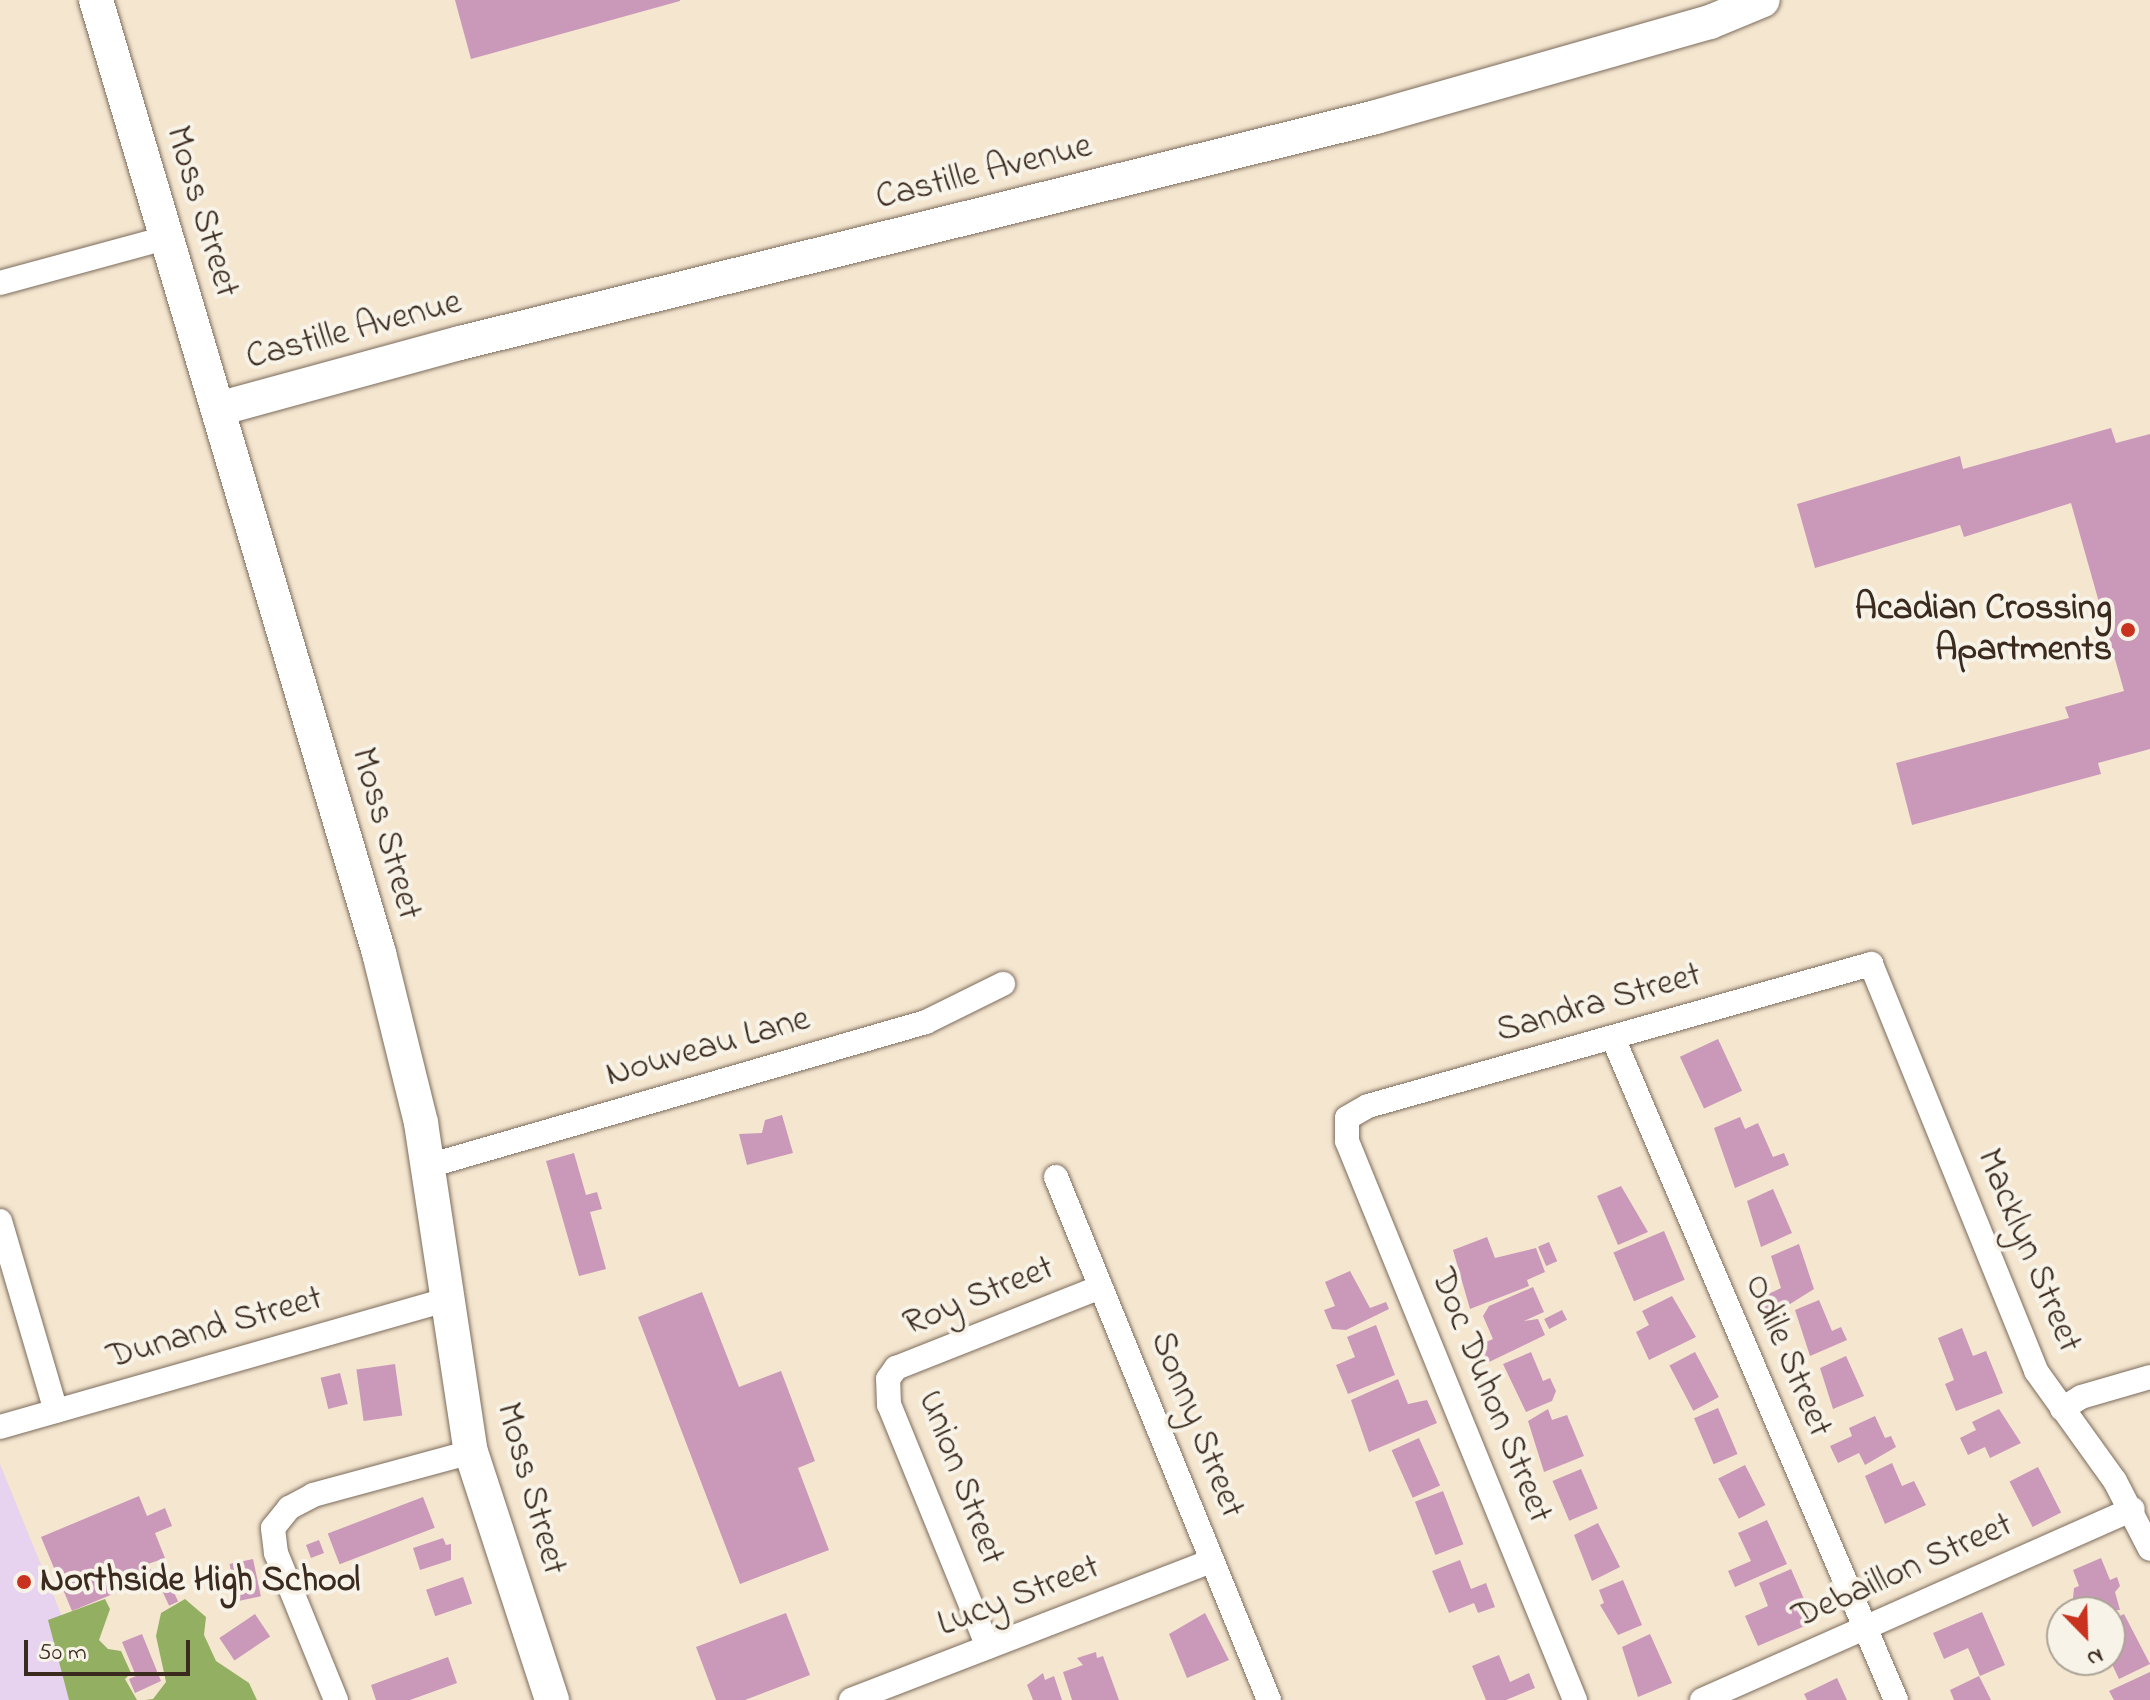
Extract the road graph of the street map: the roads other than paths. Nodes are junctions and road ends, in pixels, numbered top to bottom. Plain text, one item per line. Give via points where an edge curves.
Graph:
1 (96, 0) edge
2 (1763, 0) edge
3 (166, 238) junction
4 (0, 283) edge
5 (218, 409) junction
6 (1871, 964) joint
7 (1003, 984) dead end
8 (1613, 1038) junction
9 (1347, 1118) joint
10 (428, 1166) junction
11 (1056, 1177) dead end
12 (0, 1221) edge
13 (1101, 1287) junction
14 (449, 1299) junction
15 (2150, 1377) edge
16 (888, 1379) joint
17 (2062, 1409) junction
18 (56, 1411) junction
19 (0, 1427) edge
20 (471, 1452) junction
21 (2133, 1509) junction
22 (2150, 1549) edge
23 (1212, 1561) junction
24 (1865, 1628) junction
25 (988, 1647) junction
26 (336, 1700) edge
27 (552, 1700) edge
28 (851, 1700) edge
29 (1269, 1700) edge
30 (1575, 1700) edge
31 (1702, 1700) edge
32 (1896, 1700) edge

1 - 3 main road, Moss Street
2 - 5 main road, Castille Avenue via 1710,22 1376,117 449,346
3 - 4 street
3 - 5 main road, Moss Street
5 - 10 main road, Moss Street via 379,953
6 - 8 street, Sandra Street
6 - 17 street, Macklyn Street via 2036,1371
7 - 10 street, Nouveau Lane via 926,1022
8 - 9 street, Sandra Street via 1368,1106
8 - 24 street, Odile Street
9 - 30 street, Doc Duhon Street via 1347,1141
10 - 14 main road, Moss Street
11 - 13 street, Sonny Street
12 - 18 street
13 - 16 street, Roy Street via 896,1368
13 - 23 street, Sonny Street
14 - 18 street, Dunand Street
14 - 20 main road, Moss Street
15 - 17 street via 2081,1397
16 - 25 street, Union Street via 889,1405
17 - 21 street, Macklyn Street
18 - 19 street, Dunand Street
20 - 26 street via 313,1495 289,1508 273,1528 276,1553
20 - 27 main road, Moss Street
21 - 22 street, Macklyn Street
21 - 24 street, Debaillon Street
23 - 25 street, Lucy Street
23 - 29 street, Sonny Street
24 - 31 street, Debaillon Street
24 - 32 street, Odile Street
25 - 28 street, Lucy Street

